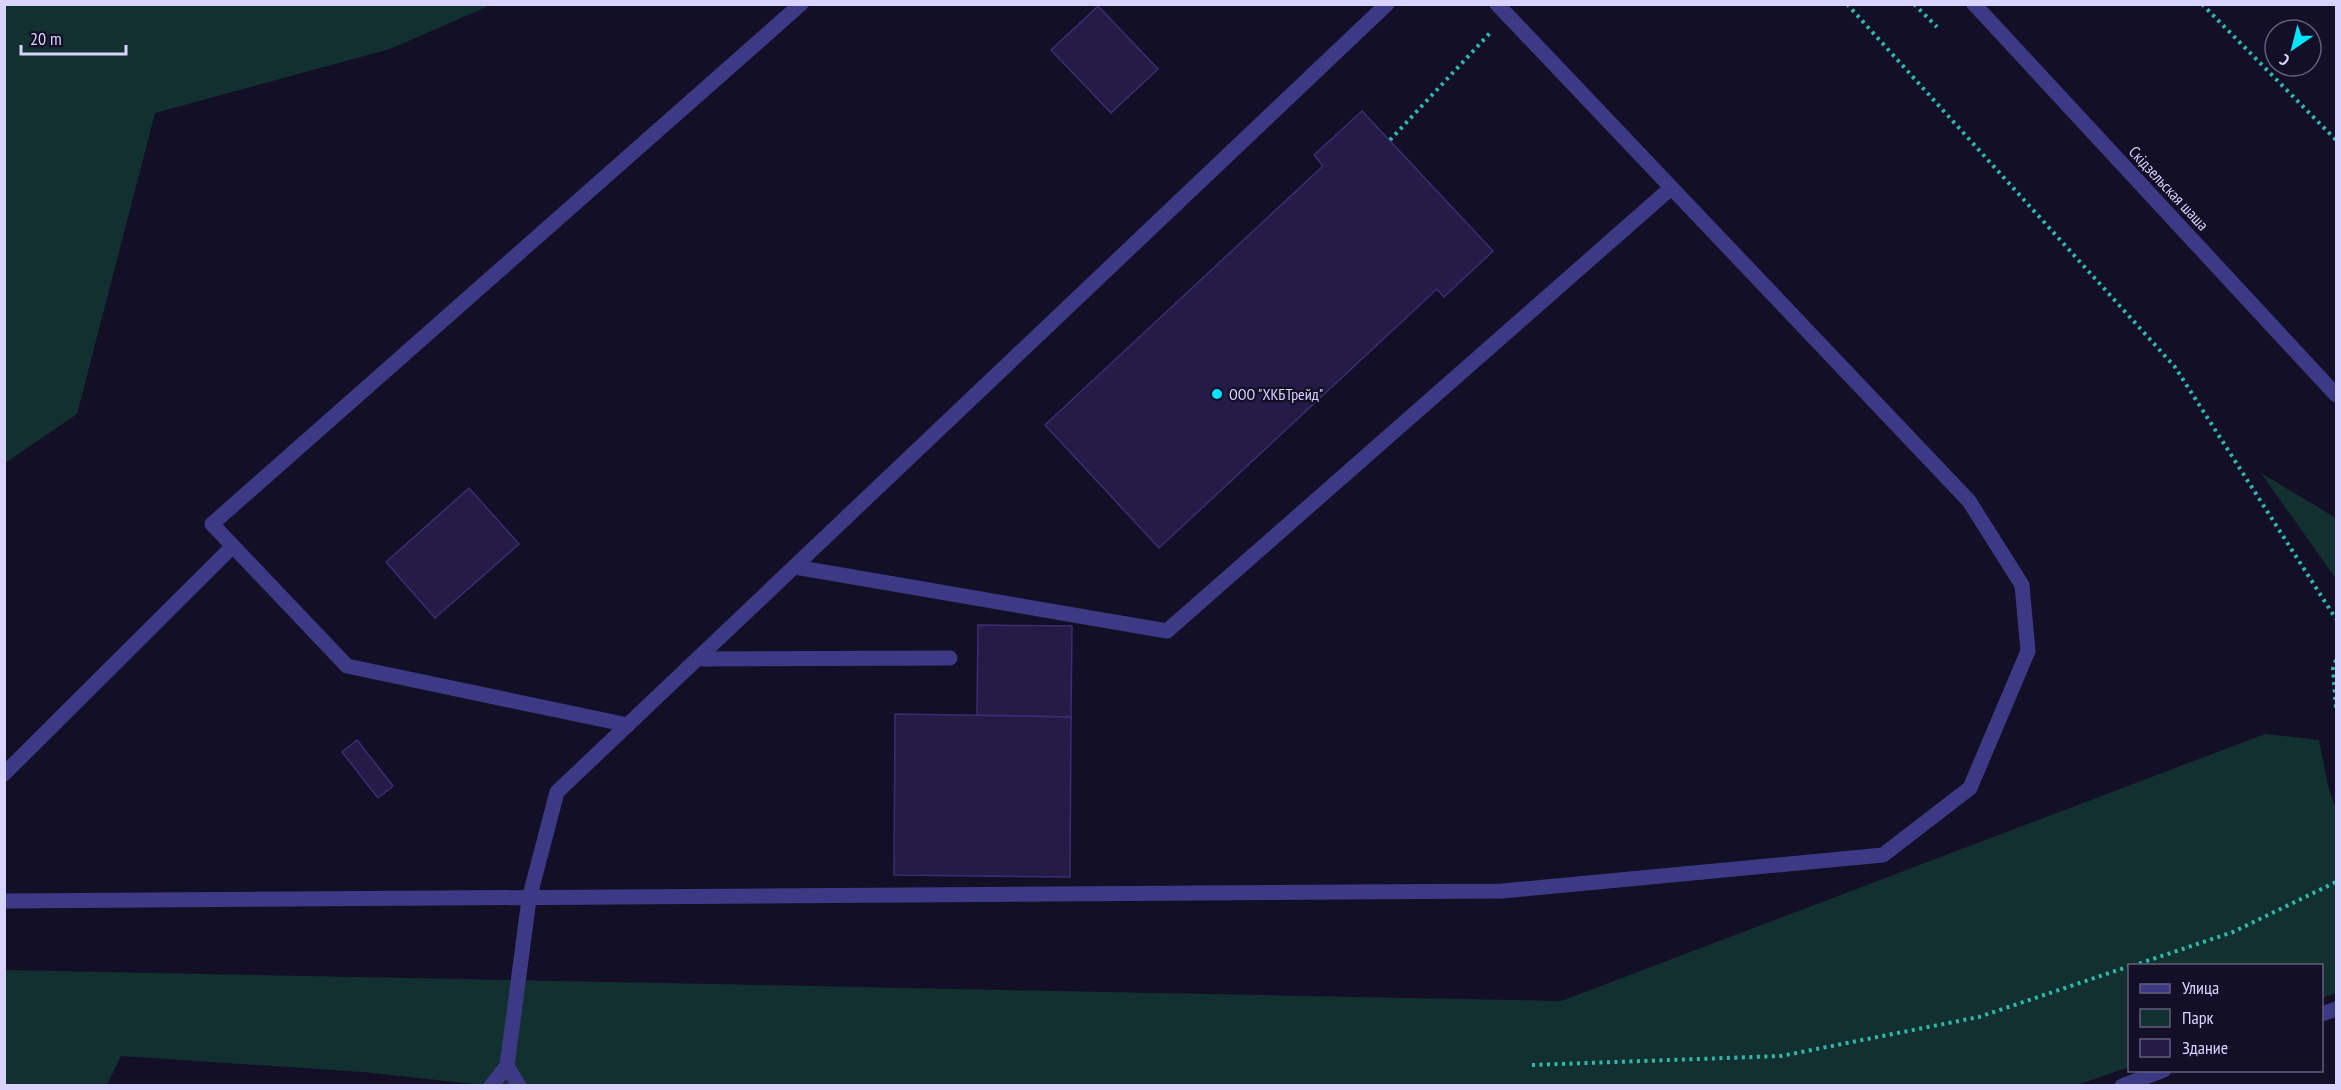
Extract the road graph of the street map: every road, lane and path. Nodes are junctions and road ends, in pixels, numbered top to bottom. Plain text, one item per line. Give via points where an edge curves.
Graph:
1 (801, 4) edge
2 (1387, 4) edge
3 (1847, 4) edge
4 (1914, 4) edge
5 (1974, 4) edge
6 (2202, 4) edge
7 (1502, 10) edge
8 (1937, 27) dead end
9 (1390, 140) dead end
10 (2337, 140) edge
11 (1671, 188) junction
12 (2337, 395) edge
13 (233, 546) junction
14 (795, 567) junction
15 (2337, 619) edge
16 (950, 658) dead end
17 (698, 659) junction
18 (2337, 660) edge
19 (2337, 708) edge
20 (628, 725) junction
21 (4, 774) edge
22 (2337, 882) edge
23 (529, 899) junction
24 (4, 901) edge
25 (2137, 964) edge
26 (2128, 967) edge
27 (1532, 1065) dead end
28 (507, 1066) junction
29 (2161, 1072) edge
30 (491, 1086) edge
31 (519, 1086) edge
32 (2122, 1086) edge

1 - 13 street via 212,524
2 - 14 street
3 - 15 path via 2175,367
4 - 8 path
5 - 12 street, Скідзельская шаша
6 - 10 path
7 - 9 path
7 - 11 street
11 - 14 street via 1167,631
11 - 23 street via 1969,501 2022,585 2028,651 1970,788 1883,855 1502,891
13 - 20 street via 347,666
13 - 21 street
14 - 17 street
16 - 17 street
17 - 20 street
18 - 19 path via 2333,669
20 - 23 street via 557,792
22 - 25 path via 2234,932
23 - 24 street
23 - 28 street
26 - 27 path via 1979,1017 1781,1056
28 - 30 street
28 - 31 street
29 - 32 street

